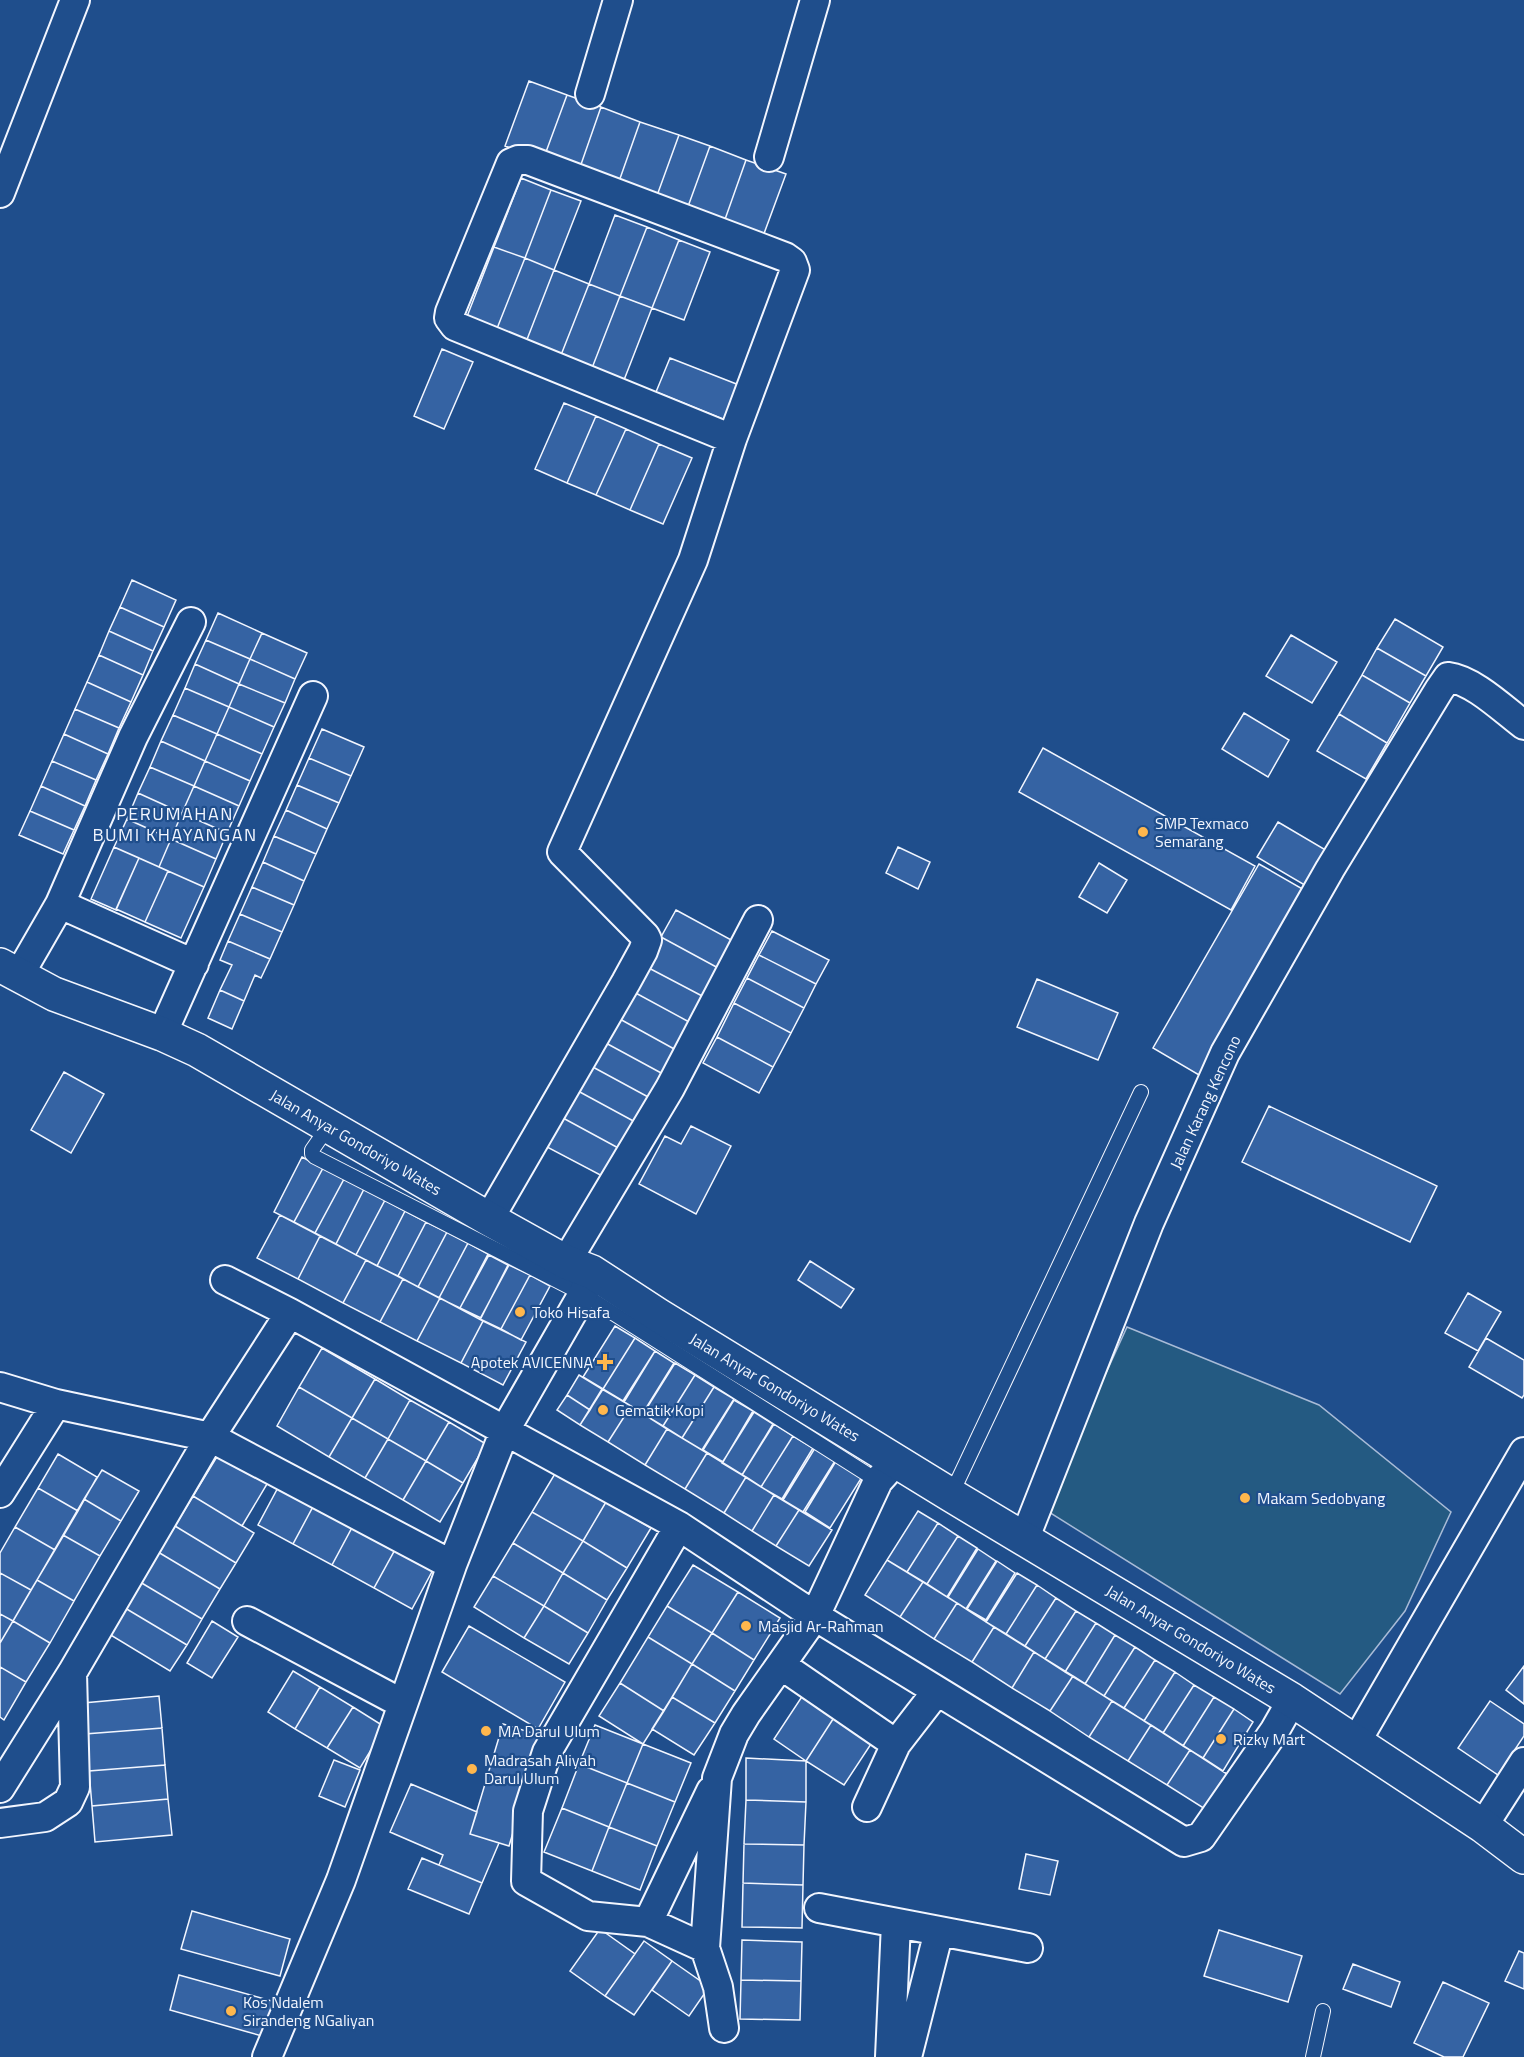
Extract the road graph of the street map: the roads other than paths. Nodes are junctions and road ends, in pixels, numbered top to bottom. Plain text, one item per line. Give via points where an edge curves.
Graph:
1 (75, 0) edge
2 (618, 0) edge
3 (815, 0) edge
4 (590, 94) dead end
5 (769, 157) dead end
6 (0, 193) edge
7 (732, 439) junction
8 (191, 622) dead end
9 (313, 696) dead end
10 (1524, 725) edge
11 (60, 904) junction
12 (758, 920) dead end
13 (194, 964) junction
14 (10, 970) edge
15 (162, 1034) junction
16 (1141, 1092) dead end
17 (328, 1127) junction
18 (489, 1219) junction
19 (580, 1276) junction
20 (225, 1280) dead end
21 (290, 1313) junction
22 (0, 1387) edge
23 (56, 1404) junction
24 (505, 1430) junction
25 (210, 1437) junction
26 (1524, 1452) edge
27 (887, 1471) junction
28 (0, 1493) edge
29 (951, 1495) junction
30 (678, 1526) junction
31 (1024, 1540) junction
32 (452, 1564) junction
33 (815, 1616) junction
34 (247, 1621) dead end
35 (781, 1665) junction
36 (72, 1673) junction
37 (937, 1691) junction
38 (1292, 1700) junction
39 (403, 1704) junction
40 (1356, 1742) junction
41 (896, 1744) junction
42 (1524, 1762) edge
43 (717, 1778) junction
44 (0, 1788) edge
45 (867, 1807) dead end
46 (0, 1823) edge
47 (1483, 1826) junction
48 (1524, 1857) edge
49 (819, 1908) dead end
50 (648, 1922) junction
51 (896, 1923) junction
52 (939, 1931) junction
53 (705, 1948) junction
54 (1028, 1948) dead end
55 (1323, 2011) dead end
56 (724, 2028) dead end
57 (267, 2057) edge
58 (890, 2057) edge
59 (907, 2057) edge
60 (1313, 2057) edge

1 - 6 street
2 - 4 street
3 - 5 street
7 - 7 street via 795,270 792,262 528,160 511,163 450,312 454,326
7 - 18 street via 693,560 562,852 645,936 646,944
8 - 11 street via 133,737
9 - 13 street
10 - 31 street, Jalan Karang Kencono via 1456,678 1448,678 1439,690 1330,869 1226,1053 1149,1223
11 - 13 street
11 - 14 street
12 - 19 street via 670,1088
13 - 15 street
14 - 15 street, Jalan Anyar Gondoriyo Wates via 54,994
15 - 17 street, Jalan Anyar Gondoriyo Wates via 197,1050
16 - 29 lane
17 - 18 street, Jalan Anyar Gondoriyo Wates
17 - 19 lane via 312,1150 315,1157
18 - 19 street, Jalan Anyar Gondoriyo Wates
19 - 24 street
19 - 27 street, Jalan Anyar Gondoriyo Wates via 658,1316
20 - 21 street
21 - 24 street
21 - 25 street
22 - 23 street
23 - 25 street
23 - 28 street
24 - 30 street
24 - 32 street
25 - 32 street
25 - 36 street
26 - 40 street
27 - 29 street, Jalan Anyar Gondoriyo Wates
27 - 33 street
29 - 31 street, Jalan Anyar Gondoriyo Wates
30 - 33 street
30 - 50 street via 547,1752 528,1811 526,1881 588,1916
31 - 38 street, Jalan Anyar Gondoriyo Wates
32 - 39 street
33 - 35 street
33 - 37 street
34 - 39 street
35 - 41 street
35 - 43 street via 734,1734
36 - 44 street
36 - 46 street via 75,1787 68,1802 45,1817
37 - 38 street via 1184,1842 1201,1837
37 - 41 street
38 - 40 street, Jalan Anyar Gondoriyo Wates
39 - 57 street via 341,1880
40 - 47 street, Jalan Anyar Gondoriyo Wates
41 - 45 street
42 - 47 street
43 - 50 street
43 - 53 street
47 - 48 street, Jalan Anyar Gondoriyo Wates
49 - 51 street
50 - 53 street
51 - 52 street
51 - 58 street
52 - 54 street
52 - 59 street
53 - 56 street via 718,1987
55 - 60 lane

